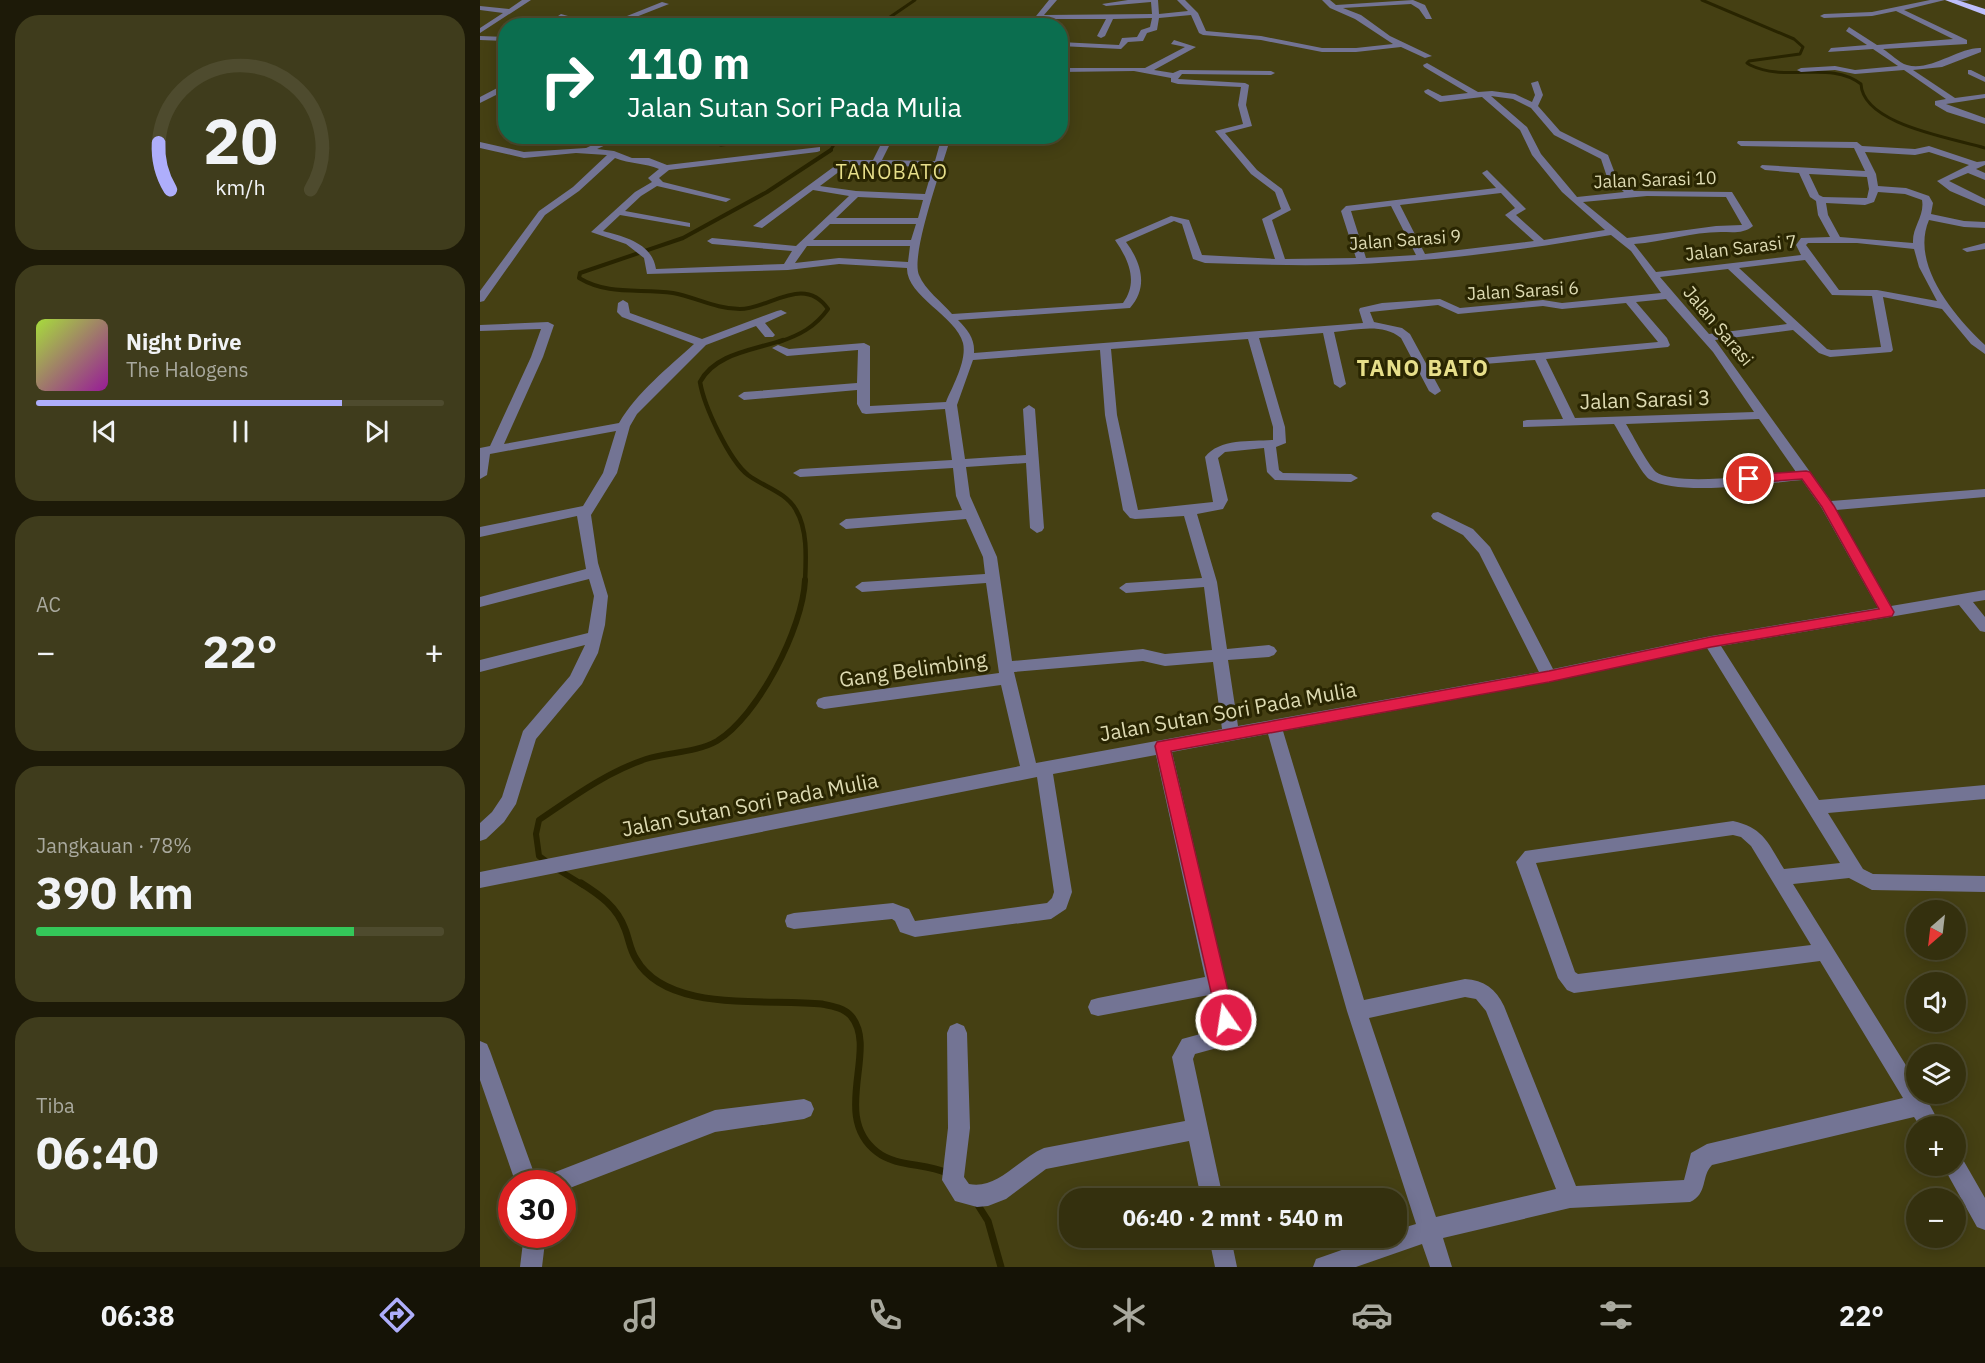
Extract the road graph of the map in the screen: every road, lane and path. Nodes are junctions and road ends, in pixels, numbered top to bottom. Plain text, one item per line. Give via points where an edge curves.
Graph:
1 (527, 0) edge
2 (1053, 0) edge
3 (1153, 0) edge
4 (1181, 0) edge
5 (1326, 0) edge
6 (1941, 0) edge
7 (1966, 0) edge
8 (1951, 1) edge
9 (665, 4) dead end
10 (1106, 4) dead end
11 (1333, 6) junction
12 (480, 8) edge
13 (1899, 10) junction
14 (509, 11) junction
15 (1985, 12) edge
16 (1194, 13) junction
17 (564, 16) dead end
18 (1156, 16) junction
19 (1824, 16) dead end
20 (480, 17) edge
21 (1039, 17) joint
22 (1429, 17) dead end
23 (498, 18) junction
24 (560, 18) edge
25 (627, 18) edge
26 (1110, 18) junction
27 (1849, 29) dead end
28 (480, 31) edge
29 (1101, 36) dead end
30 (480, 38) edge
31 (498, 39) edge
32 (1975, 41) dead end
33 (1174, 42) dead end
34 (1963, 42) junction
35 (1068, 44) edge
36 (1401, 45) junction
37 (1876, 47) junction
38 (1831, 50) dead end
39 (1982, 52) edge
40 (1906, 68) junction
41 (1068, 70) edge
42 (1148, 70) junction
43 (1801, 70) dead end
44 (1971, 72) dead end
45 (1271, 73) dead end
46 (1175, 76) junction
47 (1985, 80) edge
48 (1535, 83) dead end
49 (498, 91) edge
50 (1428, 91) dead end
51 (1481, 95) junction
52 (1985, 96) edge
53 (480, 100) edge
54 (1952, 100) junction
55 (1534, 106) junction
56 (1985, 121) edge
57 (1741, 143) dead end
58 (601, 144) edge
59 (886, 144) edge
60 (944, 144) edge
61 (480, 145) edge
62 (817, 149) dead end
63 (1860, 149) junction
64 (584, 151) junction
65 (614, 154) junction
66 (877, 161) junction
67 (938, 164) junction
68 (1981, 164) edge
69 (1765, 167) dead end
70 (666, 168) junction
71 (1968, 169) junction
72 (1803, 171) junction
73 (1487, 173) dead end
74 (1871, 174) junction
75 (1985, 177) edge
76 (656, 183) junction
77 (811, 188) junction
78 (1875, 189) junction
79 (1985, 189) edge
80 (1501, 190) junction
81 (856, 194) junction
82 (1631, 194) junction
83 (1968, 196) junction
84 (929, 197) junction
85 (726, 199) dead end
86 (1575, 200) junction
87 (1821, 200) junction
88 (1394, 203) junction
89 (1985, 203) edge
90 (617, 212) junction
91 (1925, 216) junction
92 (922, 220) junction
93 (827, 221) junction
94 (686, 225) dead end
95 (1985, 225) edge
96 (758, 226) dead end
97 (1614, 232) junction
98 (1836, 239) junction
99 (712, 241) dead end
100 (1627, 242) junction
101 (915, 243) junction
102 (1542, 243) junction
103 (801, 246) junction
104 (1985, 246) edge
105 (1919, 247) junction
106 (1967, 249) dead end
107 (1422, 257) junction
108 (1808, 257) junction
109 (1281, 261) junction
110 (1362, 261) junction
111 (911, 265) junction
112 (1730, 266) junction
113 (788, 267) junction
114 (1653, 275) junction
115 (1877, 293) junction
116 (1669, 295) junction
117 (480, 299) edge
118 (1629, 300) junction
119 (623, 303) dead end
120 (1944, 306) junction
121 (781, 313) dead end
122 (950, 317) junction
123 (758, 321) junction
124 (1369, 325) junction
125 (1795, 326) junction
126 (480, 328) edge
127 (1328, 329) junction
128 (769, 335) dead end
129 (1253, 336) junction
130 (1707, 338) junction
131 (702, 344) junction
132 (1105, 346) junction
133 (778, 348) dead end
134 (1985, 351) edge
135 (969, 357) junction
136 (1539, 357) junction
137 (1471, 362) dead end
138 (1340, 384) dead end
139 (863, 386) junction
140 (1435, 391) dead end
141 (744, 396) dead end
142 (951, 405) junction
143 (1029, 409) dead end
144 (1764, 415) junction
145 (1618, 421) junction
146 (1570, 422) junction
147 (1527, 424) dead end
148 (624, 426) junction
149 (1270, 446) junction
150 (486, 451) edge
151 (1032, 459) junction
152 (958, 465) junction
153 (800, 473) dead end
154 (480, 475) edge
155 (1806, 475) junction
156 (1351, 478) dead end
157 (1985, 493) edge
158 (1827, 506) junction
159 (586, 510) junction
160 (1189, 512) junction
161 (969, 514) junction
162 (1438, 516) dead end
163 (846, 524) dead end
164 (1037, 528) dead end
165 (480, 532) edge
166 (595, 572) junction
167 (993, 578) junction
168 (1210, 582) junction
169 (862, 587) dead end
170 (1126, 588) dead end
171 (1985, 595) edge
172 (1962, 599) junction
173 (480, 602) edge
174 (1888, 612) junction
175 (1985, 627) edge
176 (594, 637) junction
177 (1711, 642) junction
178 (1269, 651) dead end
179 (1222, 656) junction
180 (480, 666) edge
181 (1006, 672) junction
182 (1549, 676) junction
183 (824, 703) dead end
184 (1274, 727) junction
185 (1231, 735) junction
186 (1162, 746) junction
187 (1037, 770) junction
188 (1985, 792) edge
189 (1816, 807) junction
190 (480, 834) edge
191 (1853, 870) junction
192 (1779, 877) junction
193 (480, 880) edge
194 (1985, 884) edge
195 (794, 921) dead end
196 (1826, 952) junction
197 (1217, 984) junction
198 (1098, 1006) dead end
199 (1357, 1011) junction
200 (957, 1033) dead end
201 (480, 1051) edge
202 (1919, 1105) junction
203 (804, 1109) dead end
204 (1926, 1116) edge
205 (1197, 1129) junction
206 (522, 1170) edge
207 (576, 1175) edge
208 (1960, 1176) edge
209 (1210, 1188) edge
210 (1570, 1197) junction
211 (1985, 1219) edge
212 (1429, 1230) junction
213 (533, 1248) edge
214 (1222, 1248) edge
215 (531, 1267) edge
216 (1227, 1267) edge
217 (1324, 1267) edge
218 (1441, 1267) edge

1 - 14 street
2 - 21 street
3 - 10 street
3 - 18 street
4 - 16 street
5 - 11 street, Jalan Sarasi
6 - 13 street
7 - 8 street
8 - 15 highway
9 - 25 street
11 - 22 street via 1412,2
11 - 36 street, Jalan Sarasi via 1358,16
12 - 14 street
13 - 19 street
13 - 34 street
14 - 23 street
16 - 18 street
16 - 36 street via 1202,33 1217,36 1264,39 1322,50
17 - 24 street
18 - 26 street
18 - 35 street via 1155,27 1140,39 1125,40 1121,47
20 - 23 street
21 - 26 street
23 - 28 street
26 - 29 street
27 - 37 street
30 - 31 street
32 - 34 street
33 - 42 street via 1192,47
34 - 37 street
34 - 39 street
36 - 51 street, Jalan Sarasi
37 - 38 street
37 - 40 street
39 - 40 street via 1939,65
40 - 43 street via 1855,72 1835,68
40 - 54 street
41 - 42 street
42 - 46 street
44 - 47 street
45 - 46 street via 1180,72
46 - 109 street via 1174,80 1179,82 1245,85 1242,105 1248,126 1219,131 1282,196 1287,210 1267,219
48 - 55 street via 1539,94
49 - 53 street
50 - 51 street via 1440,99
51 - 55 street via 1515,97
51 - 86 street, Jalan Sarasi via 1524,129 1537,154
52 - 54 street
54 - 56 street via 1938,104
55 - 82 street via 1557,133 1605,157 1612,177
57 - 63 street via 1852,144
58 - 64 street
59 - 66 street
60 - 67 street
61 - 64 street via 524,154
62 - 70 street
63 - 68 street via 1933,149
63 - 74 street
64 - 65 street
65 - 70 street
65 - 117 street via 542,213
66 - 67 street
66 - 77 street via 846,162
67 - 84 street
68 - 71 street
69 - 72 street
70 - 76 street via 653,178
71 - 75 street
71 - 83 street via 1942,181
72 - 74 street
72 - 87 street via 1815,197
73 - 80 street
74 - 78 street
76 - 85 street
76 - 90 street
77 - 81 street
77 - 96 street
78 - 87 street via 1872,200 1865,202
78 - 91 street via 1922,195 1928,203
79 - 83 street
80 - 88 street
80 - 102 street via 1521,210 1510,215
81 - 84 street
81 - 93 street
82 - 86 street, Jalan Sarasi 10
82 - 100 street, Jalan Sarasi 10 via 1732,195 1748,226
83 - 89 street
84 - 92 street
86 - 97 street, Jalan Sarasi
87 - 98 street via 1826,225
88 - 107 street
88 - 110 street via 1347,209
90 - 94 street
90 - 113 street via 596,232 630,242 645,253 652,272
91 - 95 street via 1964,225
91 - 105 street
92 - 93 street
92 - 101 street
93 - 103 street
97 - 100 street, Jalan Sarasi
97 - 102 street, Jalan Sarasi 9
98 - 105 street, Jalan Sarasi 7
98 - 108 street, Jalan Sarasi 7 via 1802,241
99 - 103 street
100 - 114 street, Jalan Sarasi
101 - 103 street
101 - 111 street
102 - 107 street, Jalan Sarasi 9
103 - 113 street
104 - 106 street
105 - 120 street
107 - 110 street, Jalan Sarasi 9
108 - 112 street, Jalan Sarasi 7
108 - 115 street via 1836,293
109 - 110 street, Jalan Sarasi 9
109 - 122 street, Jalan Sarasi 9 via 1197,257 1186,222 1174,218 1146,229 1139,237 1120,240 1136,269 1132,299 1126,306
111 - 113 street via 839,261
111 - 122 street via 916,283
112 - 114 street, Jalan Sarasi 7
112 - 125 street
114 - 116 street, Jalan Sarasi
115 - 120 street
115 - 125 street via 1887,350 1827,354
116 - 118 street, Jalan Sarasi 6
116 - 130 street, Jalan Sarasi
118 - 124 street, Jalan Sarasi 6 via 1458,311 1440,302 1383,306 1364,310
118 - 136 street via 1664,345
119 - 131 street via 626,315
120 - 134 street
121 - 123 street
122 - 135 street via 966,337
123 - 128 street
123 - 131 street
124 - 127 street
124 - 140 street via 1393,328 1406,336
125 - 130 street
126 - 150 street via 548,325 537,357
127 - 129 street
127 - 138 street
129 - 132 street
129 - 149 street via 1279,427 1281,442
130 - 144 street, Jalan Sarasi
131 - 148 street via 654,388
132 - 135 street
132 - 160 street via 1111,415 1131,514
133 - 139 street via 787,353 864,346
135 - 142 street
136 - 137 street
136 - 146 street
139 - 141 street
139 - 142 street via 866,410
142 - 152 street
143 - 151 street
144 - 145 street, Jalan Sarasi 3
144 - 155 street, Jalan Sarasi
145 - 146 street, Jalan Sarasi 3
145 - 155 street via 1659,481 1689,484
146 - 147 street, Jalan Sarasi 3
148 - 150 street
148 - 159 street via 610,473
149 - 156 street via 1273,472 1280,477
149 - 160 street via 1222,448 1214,452 1211,458 1220,504
150 - 154 street
151 - 152 street
151 - 164 street
152 - 153 street
152 - 161 street
155 - 158 street, Jalan Sarasi
157 - 158 street
158 - 174 street, Jalan Sarasi
159 - 165 street
159 - 166 street via 584,526
160 - 168 street
161 - 163 street
161 - 167 street via 988,549
162 - 182 street via 1468,532 1485,550
166 - 173 street
166 - 176 street via 601,596
167 - 169 street
167 - 181 street
168 - 170 street
168 - 179 street
171 - 172 street, Jalan Sutan Sori Pada Mulia
172 - 174 street, Jalan Sutan Sori Pada Mulia
172 - 175 street
174 - 177 street, Jalan Sutan Sori Pada Mulia
176 - 180 street
176 - 190 street via 576,680 529,736 510,799 498,818
177 - 182 street, Jalan Sutan Sori Pada Mulia
177 - 189 street
178 - 179 street, Gang Belimbing
179 - 181 street, Gang Belimbing via 1165,660 1143,655
179 - 185 street
181 - 183 street, Gang Belimbing
181 - 187 street
182 - 184 street, Jalan Sutan Sori Pada Mulia
184 - 185 street, Jalan Sutan Sori Pada Mulia
184 - 199 street
185 - 186 street, Jalan Sutan Sori Pada Mulia
186 - 187 street, Jalan Sutan Sori Pada Mulia
186 - 197 street
187 - 193 street, Jalan Sutan Sori Pada Mulia
187 - 195 street via 1063,892 1051,911 915,929 893,911
188 - 189 street
189 - 191 street
191 - 192 street
191 - 194 street via 1861,879 1872,882
192 - 196 street
192 - 196 street via 1757,841 1741,829 1531,856 1525,862 1568,978 1574,984
196 - 202 street
197 - 198 street
197 - 205 street via 1226,1020 1225,1033 1218,1040 1189,1047 1182,1057
199 - 210 street via 1466,988 1477,988 1487,995
199 - 212 street
200 - 205 street via 959,1128 953,1169 954,1184 959,1190 977,1196 994,1193 1010,1186 1044,1159
201 - 206 street
202 - 204 street
202 - 210 street via 1707,1155 1699,1161 1690,1191
203 - 207 street via 715,1121
205 - 209 street
208 - 211 street
210 - 212 street
212 - 217 street
212 - 218 street
213 - 215 street
214 - 216 street

